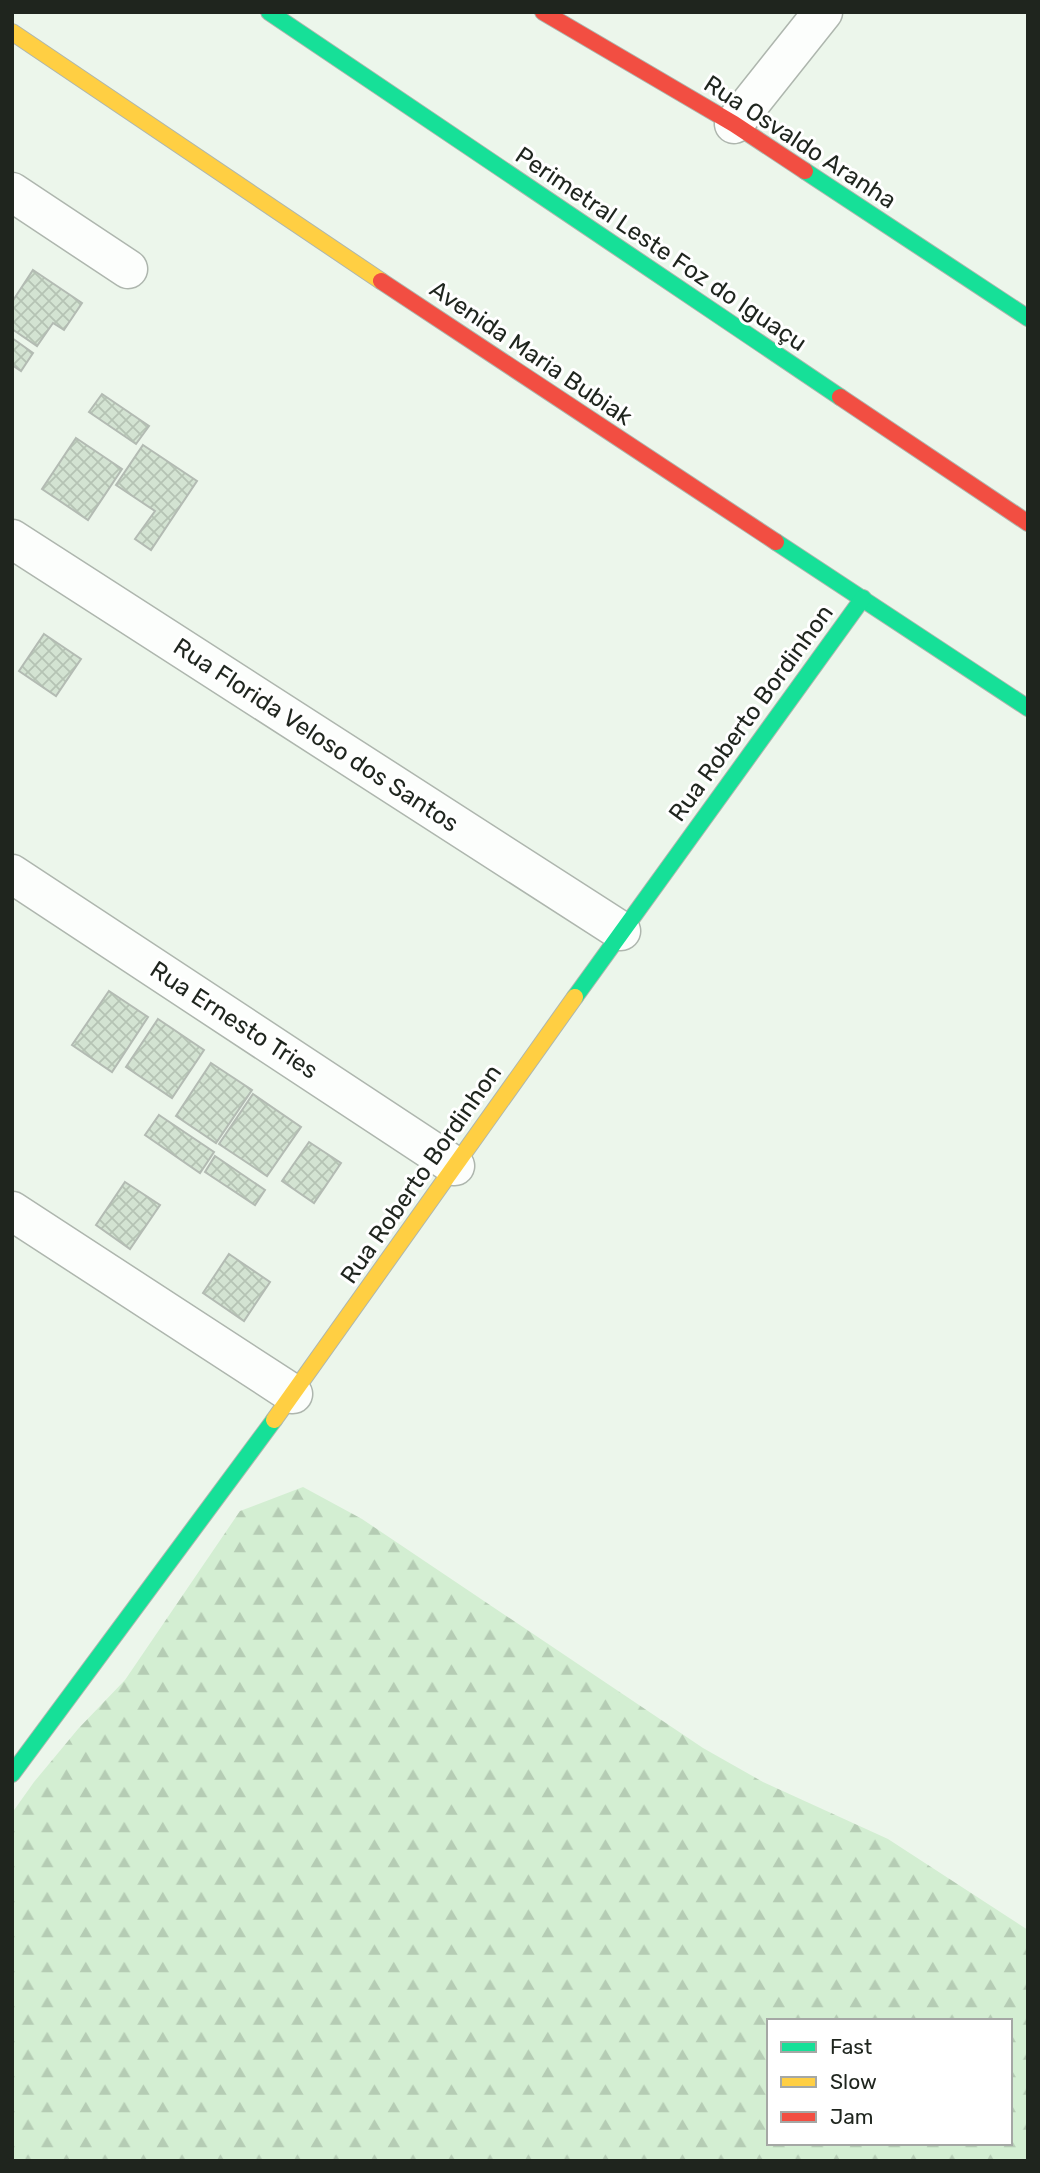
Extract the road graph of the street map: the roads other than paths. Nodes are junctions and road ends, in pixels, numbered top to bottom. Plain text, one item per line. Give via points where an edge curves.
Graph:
1 (269, 12) edge
2 (543, 12) edge
3 (822, 12) edge
4 (12, 32) edge
5 (734, 124) junction
6 (12, 192) edge
7 (128, 269) dead end
8 (1028, 318) edge
9 (1028, 523) edge
10 (12, 539) edge
11 (863, 598) junction
12 (1028, 708) edge
13 (12, 874) edge
14 (621, 931) junction
15 (455, 1166) junction
16 (12, 1211) edge
17 (293, 1394) junction
18 (12, 1774) edge

1 - 9 main road, Perimetral Leste Foz do Iguaçu
2 - 5 main road, Rua Osvaldo Aranha
3 - 5 street
4 - 11 main road, Avenida Maria Bubiak via 522,376
5 - 8 main road, Rua Osvaldo Aranha
6 - 7 street
10 - 14 street, Rua Florida Veloso dos Santos
11 - 12 main road, Avenida Maria Bubiak
11 - 14 main road, Rua Roberto Bordinhon
13 - 15 street, Rua Ernesto Tries
14 - 15 main road, Rua Roberto Bordinhon
15 - 17 main road, Rua Roberto Bordinhon
16 - 17 street
17 - 18 main road, Rua Roberto Bordinhon

